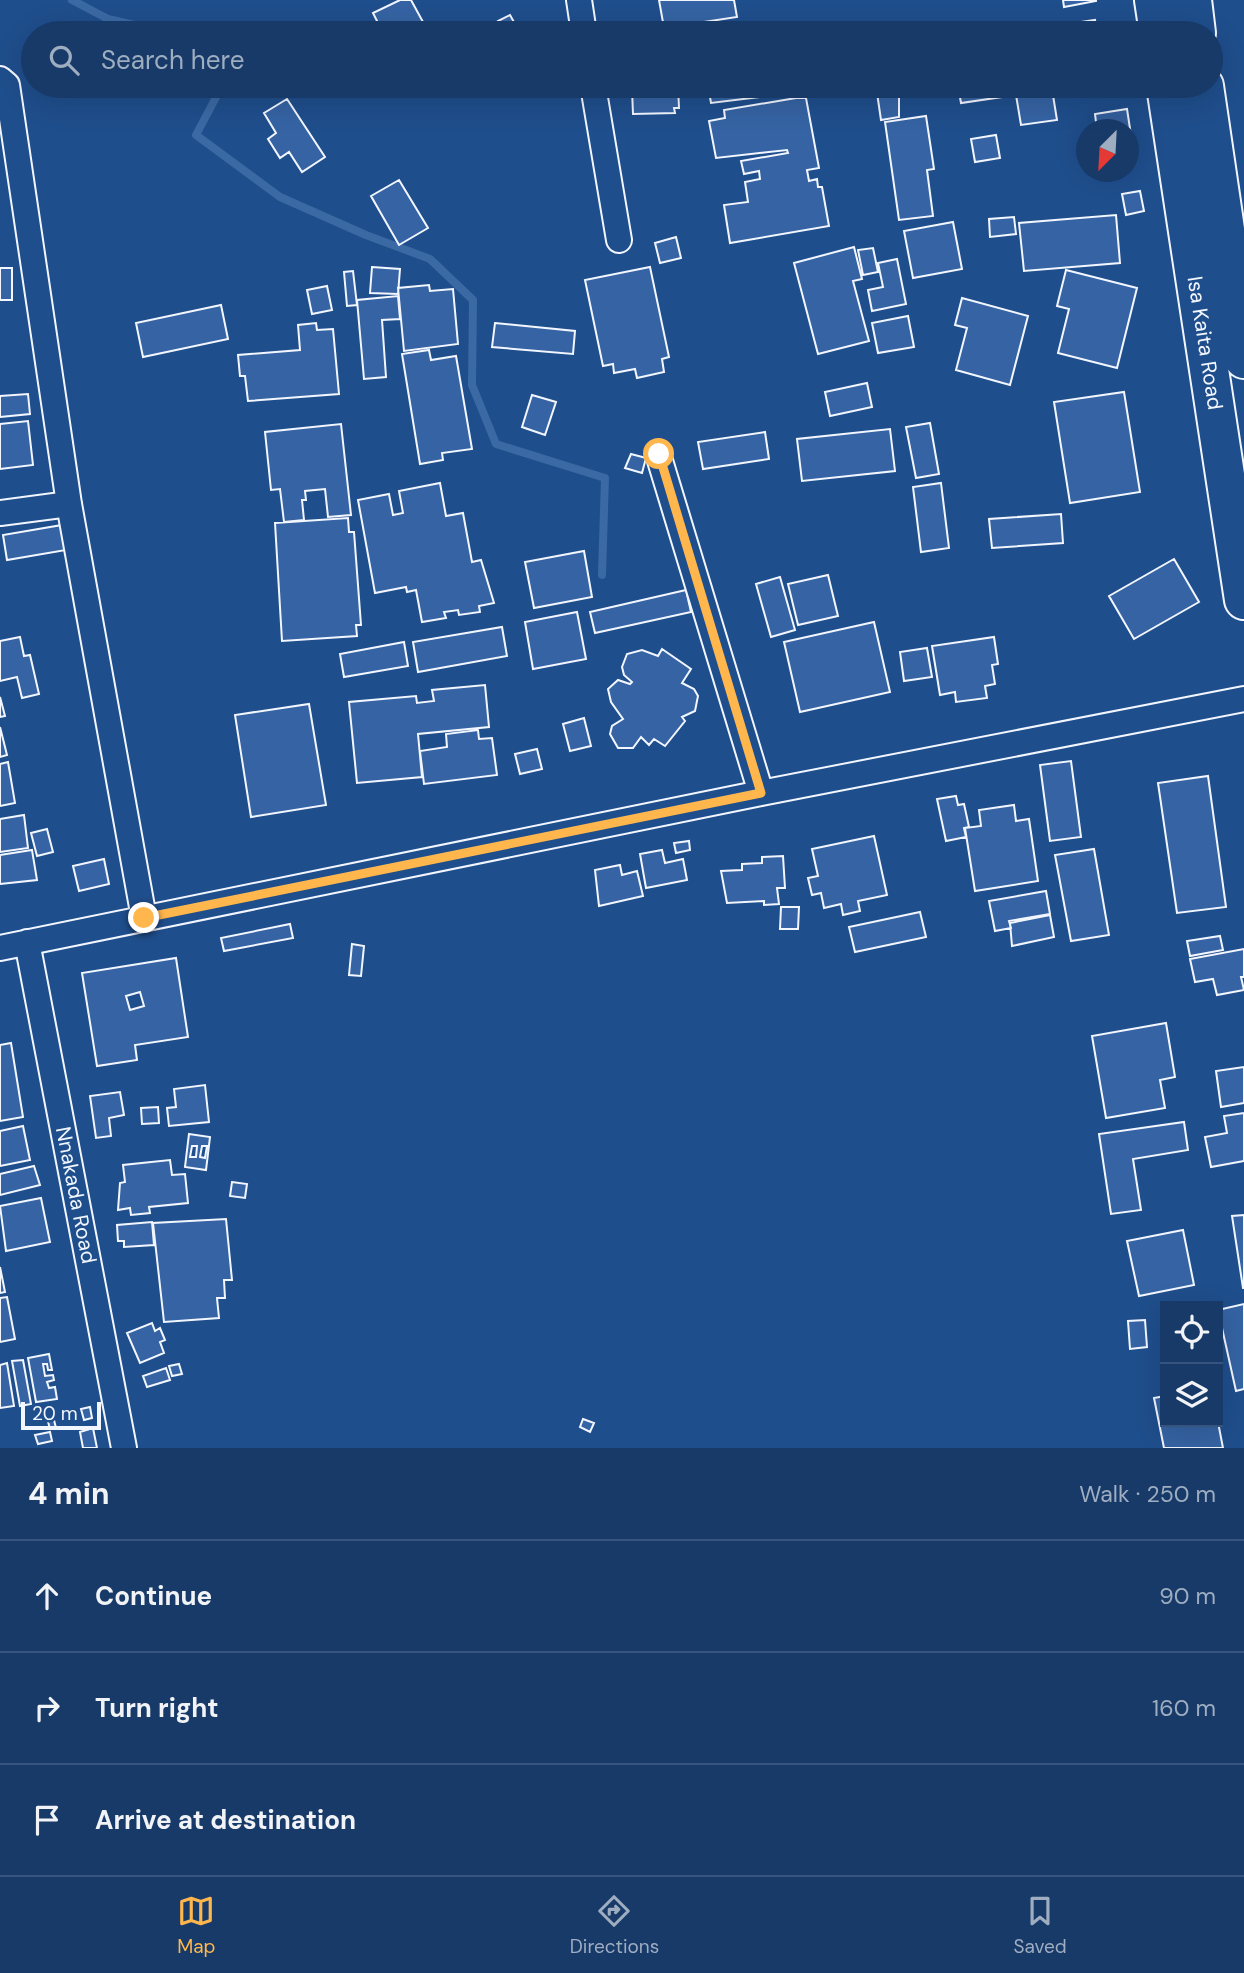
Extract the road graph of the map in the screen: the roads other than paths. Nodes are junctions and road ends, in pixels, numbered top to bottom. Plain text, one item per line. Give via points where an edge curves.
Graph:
1 (579, 0) edge
2 (1154, 0) edge
3 (1192, 0) edge
4 (582, 21) edge
5 (1157, 21) edge
6 (1195, 21) edge
7 (0, 79) edge
8 (595, 98) edge
9 (1169, 98) edge
10 (1206, 98) edge
11 (619, 240) dead end
12 (1244, 359) edge
13 (659, 454) dead end
14 (69, 503) junction
15 (0, 513) edge
16 (1244, 600) edge
17 (1244, 699) edge
18 (761, 793) junction
19 (144, 918) junction
20 (27, 942) junction
21 (0, 948) edge
22 (124, 1448) edge

1 - 4 street
2 - 5 main road
3 - 6 main road
7 - 14 street via 7,85
8 - 11 street
9 - 16 main road, Isa Kaita Road
10 - 12 main road, Isa Kaita Road
13 - 18 street
14 - 15 street
14 - 19 street
17 - 18 street
18 - 19 street
19 - 20 street
20 - 21 street
20 - 22 street, Nnakada Road

